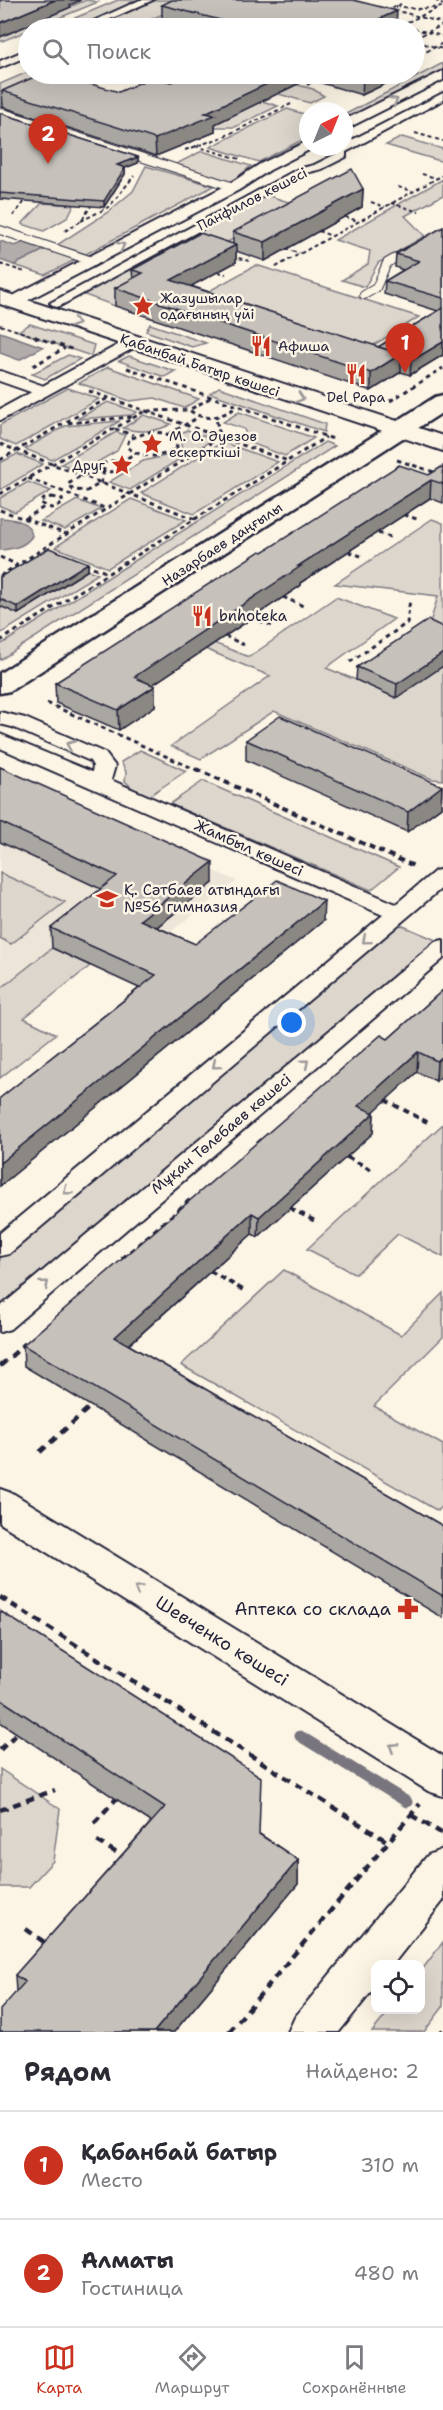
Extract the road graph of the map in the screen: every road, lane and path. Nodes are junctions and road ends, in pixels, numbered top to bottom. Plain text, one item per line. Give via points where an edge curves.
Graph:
1 (148, 0) edge
2 (435, 0) edge
3 (401, 4) dead end
4 (396, 6) junction
5 (443, 6) edge
6 (438, 8) junction
7 (390, 9) junction
8 (382, 13) edge
9 (169, 14) edge
10 (419, 17) junction
11 (106, 18) edge
12 (160, 18) edge
13 (422, 18) edge
14 (425, 19) edge
15 (443, 24) edge
16 (427, 32) joint
17 (443, 36) edge
18 (425, 43) edge
19 (443, 44) edge
20 (436, 47) junction
21 (443, 49) edge
22 (425, 52) edge
23 (18, 57) edge
24 (0, 65) edge
25 (443, 75) edge
26 (443, 96) edge
27 (291, 104) dead end
28 (0, 112) edge
29 (353, 121) edge
30 (194, 146) junction
31 (299, 150) edge
32 (147, 160) junction
33 (245, 161) dead end
34 (158, 164) junction
35 (422, 174) dead end
36 (443, 175) edge
37 (437, 178) junction
38 (234, 187) junction
39 (398, 187) dead end
40 (413, 192) junction
41 (26, 200) edge
42 (371, 202) dead end
43 (391, 203) junction
44 (91, 206) edge
45 (385, 207) junction
46 (419, 212) dead end
47 (345, 217) edge
48 (9, 220) dead end
49 (81, 221) junction
50 (359, 221) junction
51 (0, 230) edge
52 (318, 231) edge
53 (57, 236) dead end
54 (332, 236) junction
55 (414, 248) edge
56 (285, 249) edge
57 (300, 254) junction
58 (228, 255) edge
59 (92, 261) junction
60 (249, 261) edge
61 (276, 267) dead end
62 (218, 272) edge
63 (226, 274) dead end
64 (364, 295) dead end
65 (7, 300) edge
66 (56, 303) dead end
67 (0, 325) edge
68 (134, 342) junction
69 (66, 348) junction
70 (102, 360) junction
71 (29, 368) dead end
72 (443, 368) edge
73 (0, 376) edge
74 (61, 382) junction
75 (44, 391) junction
76 (108, 398) junction
77 (211, 398) junction
78 (443, 402) edge
79 (385, 404) dead end
80 (237, 407) junction
81 (189, 410) junction
82 (145, 411) junction
83 (0, 415) edge
84 (134, 417) junction
85 (197, 418) junction
86 (216, 419) junction
87 (64, 423) junction
88 (185, 425) junction
89 (115, 429) junction
90 (400, 430) junction
91 (168, 435) junction
92 (134, 436) junction
93 (220, 437) junction
94 (326, 437) junction
95 (336, 440) dead end
96 (0, 444) edge
97 (443, 444) edge
98 (17, 450) junction
99 (173, 450) junction
100 (136, 453) junction
101 (190, 456) junction
102 (391, 459) dead end
103 (0, 460) edge
104 (288, 461) junction
105 (119, 462) junction
106 (52, 464) junction
107 (104, 471) junction
108 (443, 475) edge
109 (82, 476) junction
110 (28, 478) junction
111 (101, 483) junction
112 (74, 490) junction
113 (67, 493) junction
114 (0, 494) edge
115 (130, 494) junction
116 (60, 498) junction
117 (44, 507) junction
118 (107, 509) junction
119 (0, 510) edge
120 (404, 515) edge
121 (25, 519) junction
122 (195, 519) junction
123 (417, 519) dead end
124 (378, 533) edge
125 (66, 534) junction
126 (390, 537) dead end
127 (45, 548) junction
128 (56, 552) edge
129 (349, 552) edge
130 (362, 556) dead end
131 (0, 557) edge
132 (77, 561) edge
133 (18, 565) junction
134 (108, 573) junction
135 (0, 576) edge
136 (283, 597) edge
137 (410, 599) dead end
138 (303, 606) dead end
139 (252, 618) edge
140 (273, 626) dead end
141 (225, 636) edge
142 (0, 641) edge
143 (244, 645) dead end
144 (350, 662) dead end
145 (0, 685) edge
146 (47, 703) dead end
147 (0, 718) edge
148 (0, 740) edge
149 (99, 783) junction
150 (433, 873) edge
151 (398, 913) junction
152 (443, 947) edge
153 (385, 1100) edge
154 (427, 1122) dead end
155 (347, 1157) edge
156 (374, 1171) dead end
157 (290, 1208) edge
158 (317, 1222) dead end
159 (0, 1247) edge
160 (210, 1271) edge
161 (243, 1290) dead end
162 (0, 1322) edge
163 (101, 1396) edge
164 (40, 1452) dead end
165 (0, 1504) edge
166 (0, 1597) edge
167 (17, 1733) edge
168 (0, 1749) edge
169 (443, 1778) edge
170 (55, 1791) dead end
171 (116, 1799) edge
172 (0, 1810) edge
173 (94, 1823) dead end
174 (443, 1834) edge
175 (97, 1841) dead end
176 (388, 1842) junction
177 (135, 1865) edge
178 (443, 1868) edge
179 (26, 1929) dead end
180 (58, 1952) edge
181 (229, 2032) edge
182 (311, 2032) edge

1 - 11 street
2 - 5 path
3 - 4 path
4 - 6 path
4 - 7 path
5 - 6 path
6 - 10 path
7 - 8 path
7 - 10 path
9 - 12 path
10 - 13 path
14 - 15 path
15 - 16 path
16 - 17 path
18 - 20 path
19 - 20 path
20 - 21 path
20 - 22 path
23 - 24 street
29 -> 25 street
26 - 66 street, Панфилов көшесі via 340,151 342,155 302,171
27 - 30 path via 223,137
28 - 32 lane
30 - 33 path
30 - 34 path
31 - 38 street, Панфилов көшесі
32 - 34 lane
32 - 49 path via 109,207
34 - 38 lane
35 - 37 path
36 - 37 path
37 - 40 path
59 -> 38 street, Панфилов көшесі
39 - 40 path
40 - 43 path
41 - 48 path
42 - 45 path
43 - 45 path
43 - 46 path
44 - 49 path
45 - 50 path
47 - 50 path
49 - 53 path
50 - 54 path
51 - 59 lane
52 - 54 path
54 - 57 path
55 - 64 lane via 387,263 376,288
56 - 57 path
57 - 61 path
58 - 60 path
59 - 65 street, Панфилов көшесі
62 - 63 path
65 -> 68 street, Қабанбай Батыр көшесі
67 - 69 path
68 - 70 lane
68 -> 90 street, Қабанбай Батыр көшесі
69 - 70 path
69 - 71 path
70 - 74 lane
70 - 77 path
72 - 79 path
73 - 75 lane
74 - 75 lane
74 - 76 path
75 - 83 lane
76 - 82 path
76 - 87 path
77 - 80 path
77 - 81 path
78 - 90 main road, Назарбаев даңғылы
80 - 86 path
80 - 94 path
81 - 82 path
81 - 85 path
82 - 84 path
82 - 88 path
84 - 87 path
84 - 89 path
85 - 86 path
85 - 88 path
86 - 93 path
87 - 98 path
88 - 91 path
88 - 93 path
89 - 92 path
89 - 106 path
90 - 97 street
90 - 145 main road, Назарбаев даңғылы
91 - 92 path via 149,432
91 - 99 path via 177,443
92 - 100 path via 126,443
93 - 101 path
93 - 104 path
94 - 95 path
94 - 104 path
96 - 98 path
98 - 103 path
98 - 106 path
99 - 100 path via 160,455
99 - 101 path
100 - 105 path
101 - 115 path
102 - 108 path
104 - 122 path
105 - 107 path via 105,462 101,466
105 - 107 path via 123,465 121,470
106 - 109 path
106 - 110 path
107 - 109 path
107 - 111 path
109 - 111 path
109 - 112 path via 68,484
110 - 113 path
110 - 114 path
111 - 112 path via 87,491
111 - 115 path
112 - 113 path
113 - 116 path
113 - 118 path
115 - 118 path
115 - 122 path
116 - 117 path via 45,498 41,501
116 - 117 path via 64,501 61,506
117 - 121 path
118 - 125 path
119 - 121 path
120 - 123 path
121 - 125 path
122 - 134 path
124 - 126 path
125 - 127 path
127 - 128 path
127 - 133 path
129 - 130 path
131 - 133 path
132 - 134 path
133 - 135 path
134 - 142 path
136 - 138 path
137 - 144 path via 407,623
139 - 140 path
141 - 143 path
146 - 150 path
149 -> 147 street via 104,766 98,757
148 - 149 street, Жамбыл көшесі
149 - 151 street, Жамбыл көшесі
150 - 151 street
151 -> 159 street
162 -> 152 street, Мұқан Төлебаев көшесі
153 - 154 path
155 - 156 path
157 - 158 path
160 - 161 path
163 - 164 path
169 -> 165 street, Шевченко көшесі
166 - 176 path
167 - 168 path
170 - 172 path
171 - 173 path
174 - 176 path via 411,1815
175 - 177 path
176 - 181 path
178 - 182 street
179 - 180 path

